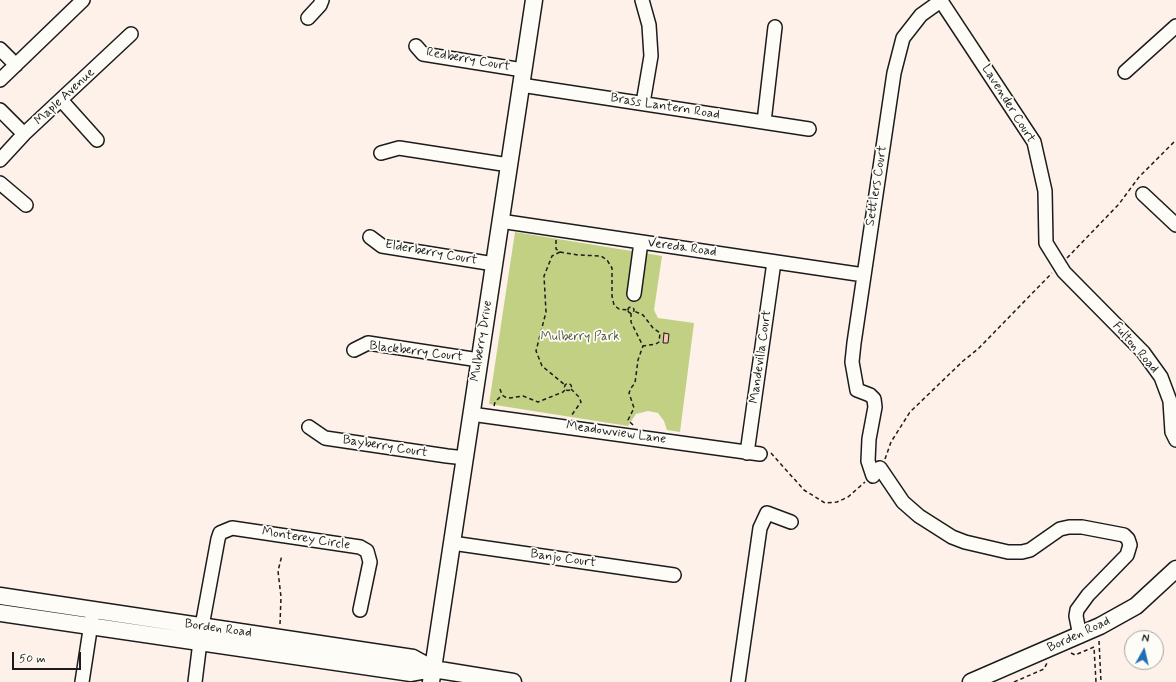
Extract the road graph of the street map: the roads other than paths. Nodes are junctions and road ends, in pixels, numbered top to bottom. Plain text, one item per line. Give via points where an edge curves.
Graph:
1 (83, 0) edge
2 (322, 0) edge
3 (534, 0) edge
4 (642, 0) edge
5 (942, 0) edge
6 (924, 5) edge
7 (308, 18) dead end
8 (1176, 26) edge
9 (775, 27) dead end
10 (131, 34) dead end
11 (416, 46) dead end
12 (0, 49) edge
13 (16, 65) junction
14 (1125, 72) dead end
15 (522, 77) junction
16 (0, 80) edge
17 (62, 101) junction
18 (643, 103) junction
19 (0, 110) edge
20 (764, 122) junction
21 (809, 129) dead end
22 (24, 134) junction
23 (97, 140) dead end
24 (381, 153) dead end
25 (0, 160) edge
26 (509, 165) junction
27 (0, 183) edge
28 (1142, 194) dead end
29 (26, 205) dead end
30 (500, 221) junction
31 (1176, 225) edge
32 (370, 237) dead end
33 (641, 242) junction
34 (1046, 243) joint
35 (774, 262) junction
36 (494, 264) junction
37 (864, 275) junction
38 (634, 294) dead end
39 (354, 350) dead end
40 (479, 360) junction
41 (471, 414) junction
42 (309, 427) dead end
43 (1175, 434) edge
44 (758, 452) joint
45 (465, 458) junction
46 (791, 522) dead end
47 (452, 543) junction
48 (1176, 569) edge
49 (674, 575) dead end
50 (0, 596) edge
51 (93, 610) junction
52 (360, 610) dead end
53 (0, 613) edge
54 (202, 626) junction
55 (91, 627) junction
56 (1080, 636) junction
57 (200, 644) junction
58 (432, 676) edge
59 (82, 682) edge
60 (195, 682) edge
61 (513, 682) edge
62 (738, 682) edge
63 (971, 682) edge

1 - 13 street
2 - 7 street
3 - 15 main road, Mulberry Drive
4 - 18 street via 649,24 651,56
5 - 6 street, Settlers Court
5 - 34 street, Lavender Court via 1034,142 1045,191
6 - 37 street, Settlers Court via 921,15 903,38 896,66
8 - 14 street
9 - 20 street
10 - 17 street, Maple Avenue
11 - 15 street, Redberry Court via 423,54
12 - 13 street
13 - 16 street
15 - 18 street, Brass Lantern Road
15 - 26 main road, Mulberry Drive
17 - 22 street, Maple Avenue
17 - 23 street
18 - 20 street, Brass Lantern Road
19 - 22 street
20 - 21 street, Brass Lantern Road
22 - 25 street, Maple Avenue
24 - 26 street via 398,148
26 - 30 main road, Mulberry Drive
27 - 29 street
28 - 31 street
30 - 33 street, Vereda Road
30 - 36 main road, Mulberry Drive
32 - 36 street, Elderberry Court via 382,246
33 - 35 street, Vereda Road
33 - 38 street
34 - 43 street, Fulton Road via 1061,269 1143,352 1161,377 1170,401
35 - 37 street, Vereda Road
35 - 44 street, Mandevilla Court
36 - 40 main road, Mulberry Drive
37 - 56 street, Settlers Court via 853,356 856,390 874,399 868,461 903,502 919,516 965,542 1008,552 1022,552 1030,550 1060,529 1069,527 1124,535 1130,545 1127,555 1077,610
39 - 40 street, Blackberry Court via 368,343
40 - 41 main road, Mulberry Drive
41 - 44 street, Meadowview Lane
41 - 45 main road, Mulberry Drive
42 - 45 street, Bayberry Court via 325,438
45 - 47 main road, Mulberry Drive
46 - 62 street via 767,513 760,528
47 - 49 street, Banjo Court
47 - 58 main road, Mulberry Drive
48 - 56 main road, Borden Road via 1136,606
50 - 51 main road, Borden Road
51 - 54 main road, Borden Road
51 - 55 street
52 - 54 street, Monterey Circle via 370,562 366,551 360,547 232,528 220,533 218,539
53 - 55 main road, Borden Road
54 - 57 street
54 - 58 main road, Borden Road via 413,658
55 - 57 main road, Borden Road
55 - 59 street
56 - 63 main road, Borden Road
57 - 58 main road, Borden Road
57 - 60 street
58 - 61 main road, Borden Road

